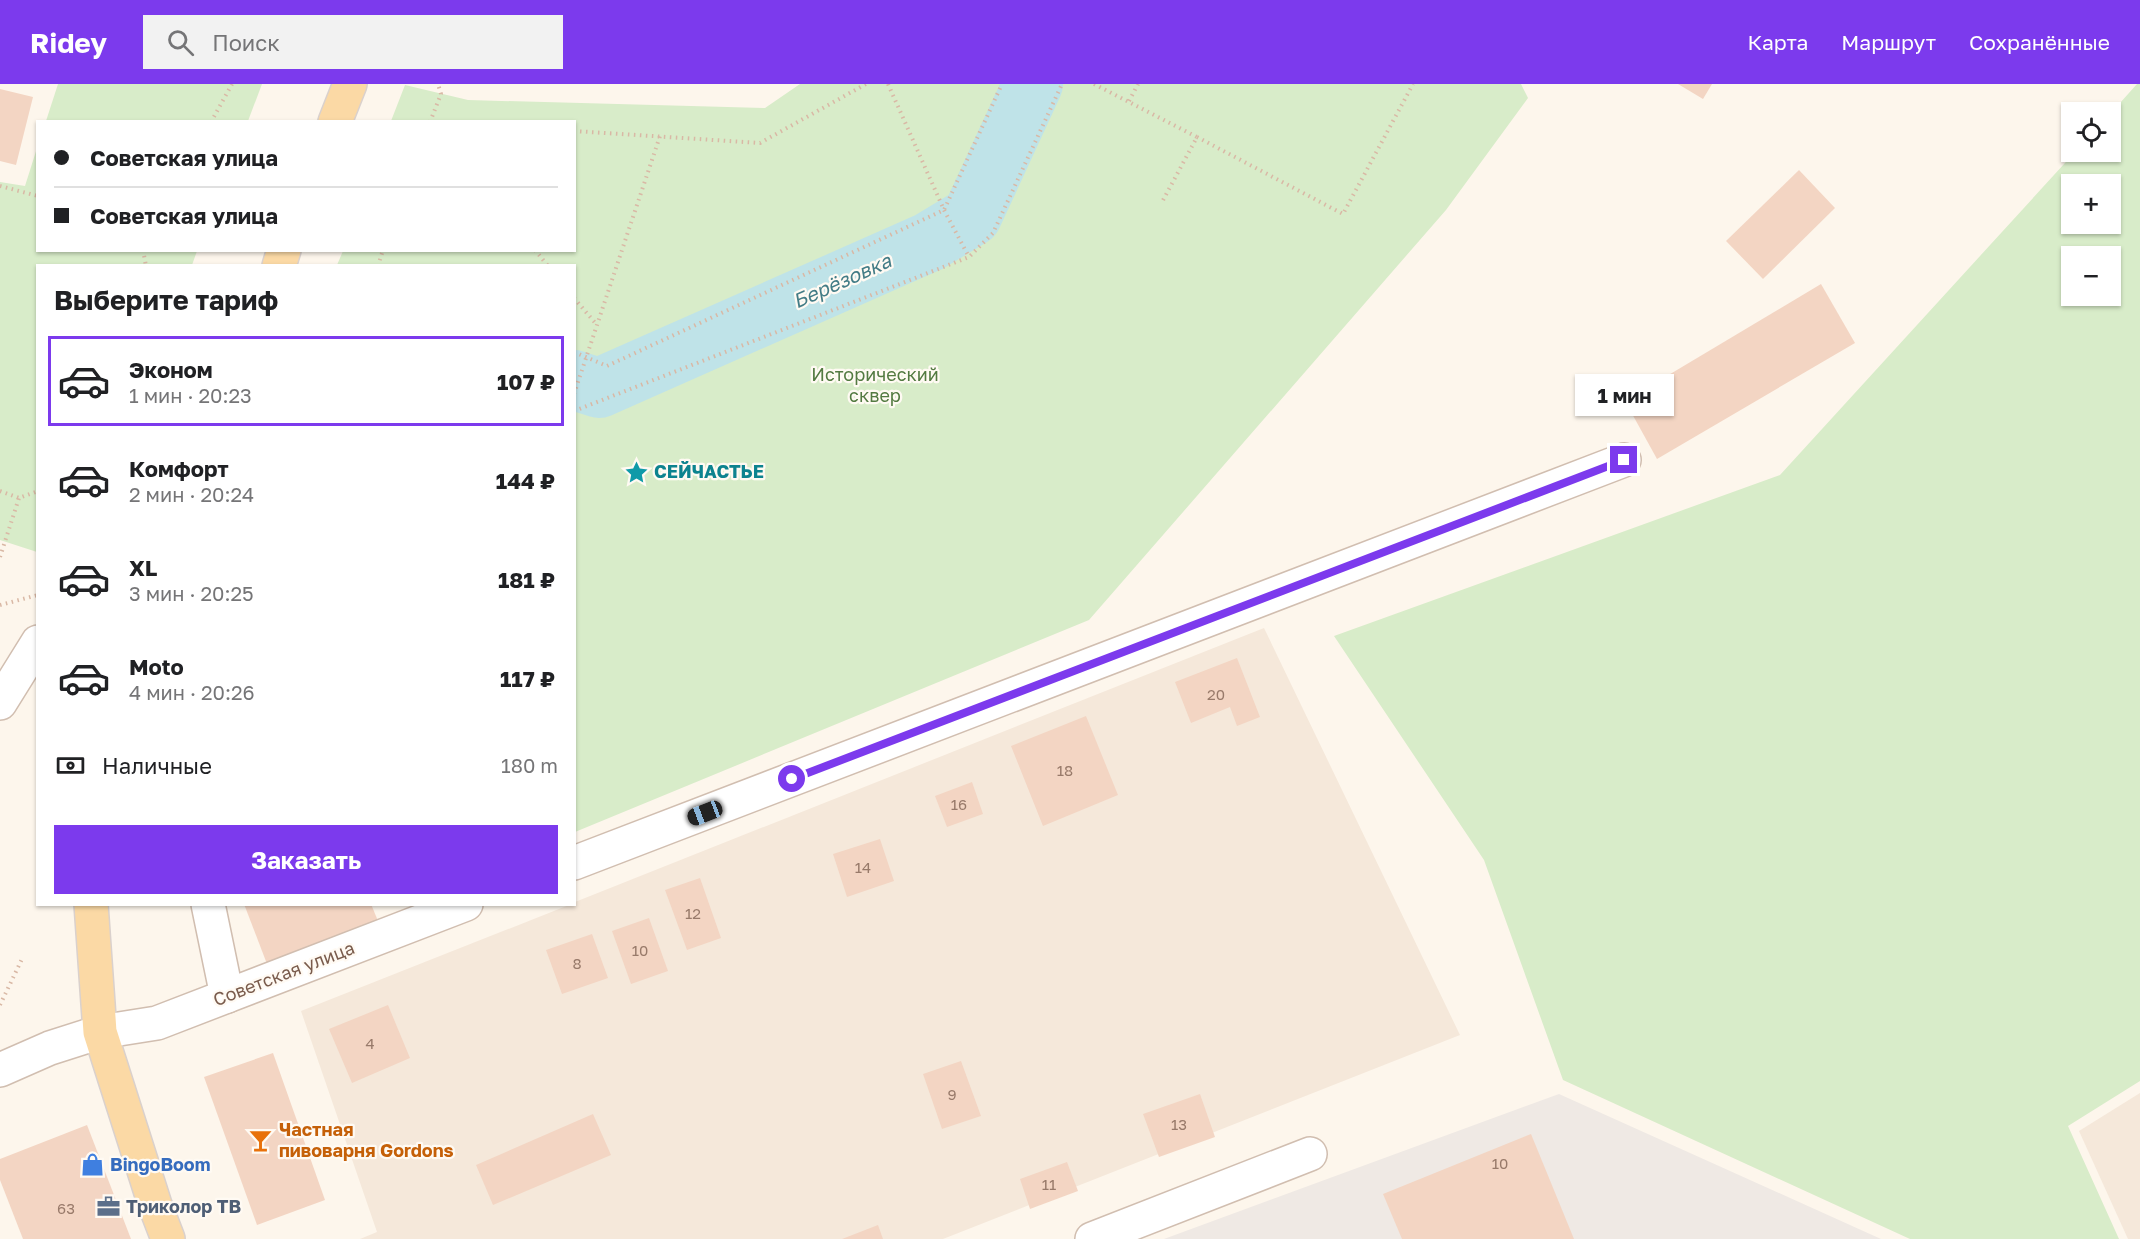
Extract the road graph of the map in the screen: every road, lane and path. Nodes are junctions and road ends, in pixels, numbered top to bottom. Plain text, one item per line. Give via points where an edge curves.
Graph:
1 (232, 84) edge
2 (350, 84) edge
3 (438, 84) edge
4 (866, 84) edge
5 (888, 84) edge
6 (1002, 84) edge
7 (1062, 84) edge
8 (1094, 84) edge
9 (1138, 84) edge
10 (1413, 84) edge
11 (1129, 101) junction
12 (212, 120) edge
13 (336, 120) edge
14 (432, 120) edge
15 (576, 131) edge
16 (660, 136) junction
17 (1197, 137) junction
18 (0, 186) edge
19 (36, 195) edge
20 (1161, 204) dead end
21 (944, 210) junction
22 (537, 252) edge
23 (969, 257) junction
24 (546, 264) edge
25 (576, 300) edge
26 (597, 326) junction
27 (576, 353) edge
28 (588, 357) junction
29 (576, 389) edge
30 (576, 410) edge
31 (1624, 460) dead end
32 (0, 492) edge
33 (36, 492) edge
34 (19, 498) junction
35 (0, 557) edge
36 (36, 596) edge
37 (0, 605) edge
38 (36, 644) edge
39 (0, 703) edge
40 (576, 862) edge
41 (91, 906) edge
42 (208, 906) edge
43 (461, 906) edge
44 (22, 959) dead end
45 (226, 996) junction
46 (2, 997) edge
47 (0, 1005) edge
48 (100, 1032) junction
49 (0, 1070) edge
50 (1310, 1154) dead end
51 (168, 1239) edge
52 (1092, 1239) edge

1 - 12 path
2 - 13 main road
3 - 14 path via 441,94
4 - 16 path via 760,143
5 - 21 path
6 - 21 path
7 - 23 path via 993,233
8 - 11 path
9 - 11 path
10 - 17 path via 1343,214
11 - 17 path
15 - 16 path
16 - 26 path
17 - 20 path
18 - 19 path
21 - 23 path
21 - 28 path via 607,366
22 - 24 path
23 - 30 path
25 - 26 path
26 - 28 path
27 - 28 path
28 - 29 path
31 - 40 street
32 - 34 path
33 - 34 path
34 - 35 path
36 - 37 path
38 - 39 street
41 - 48 main road
42 - 45 street
43 - 45 street, Советская улица
44 - 46 path
45 - 48 street, Советская улица via 157,1023
46 - 47 path
48 - 49 street, Советская улица
48 - 51 main road
50 - 52 street

